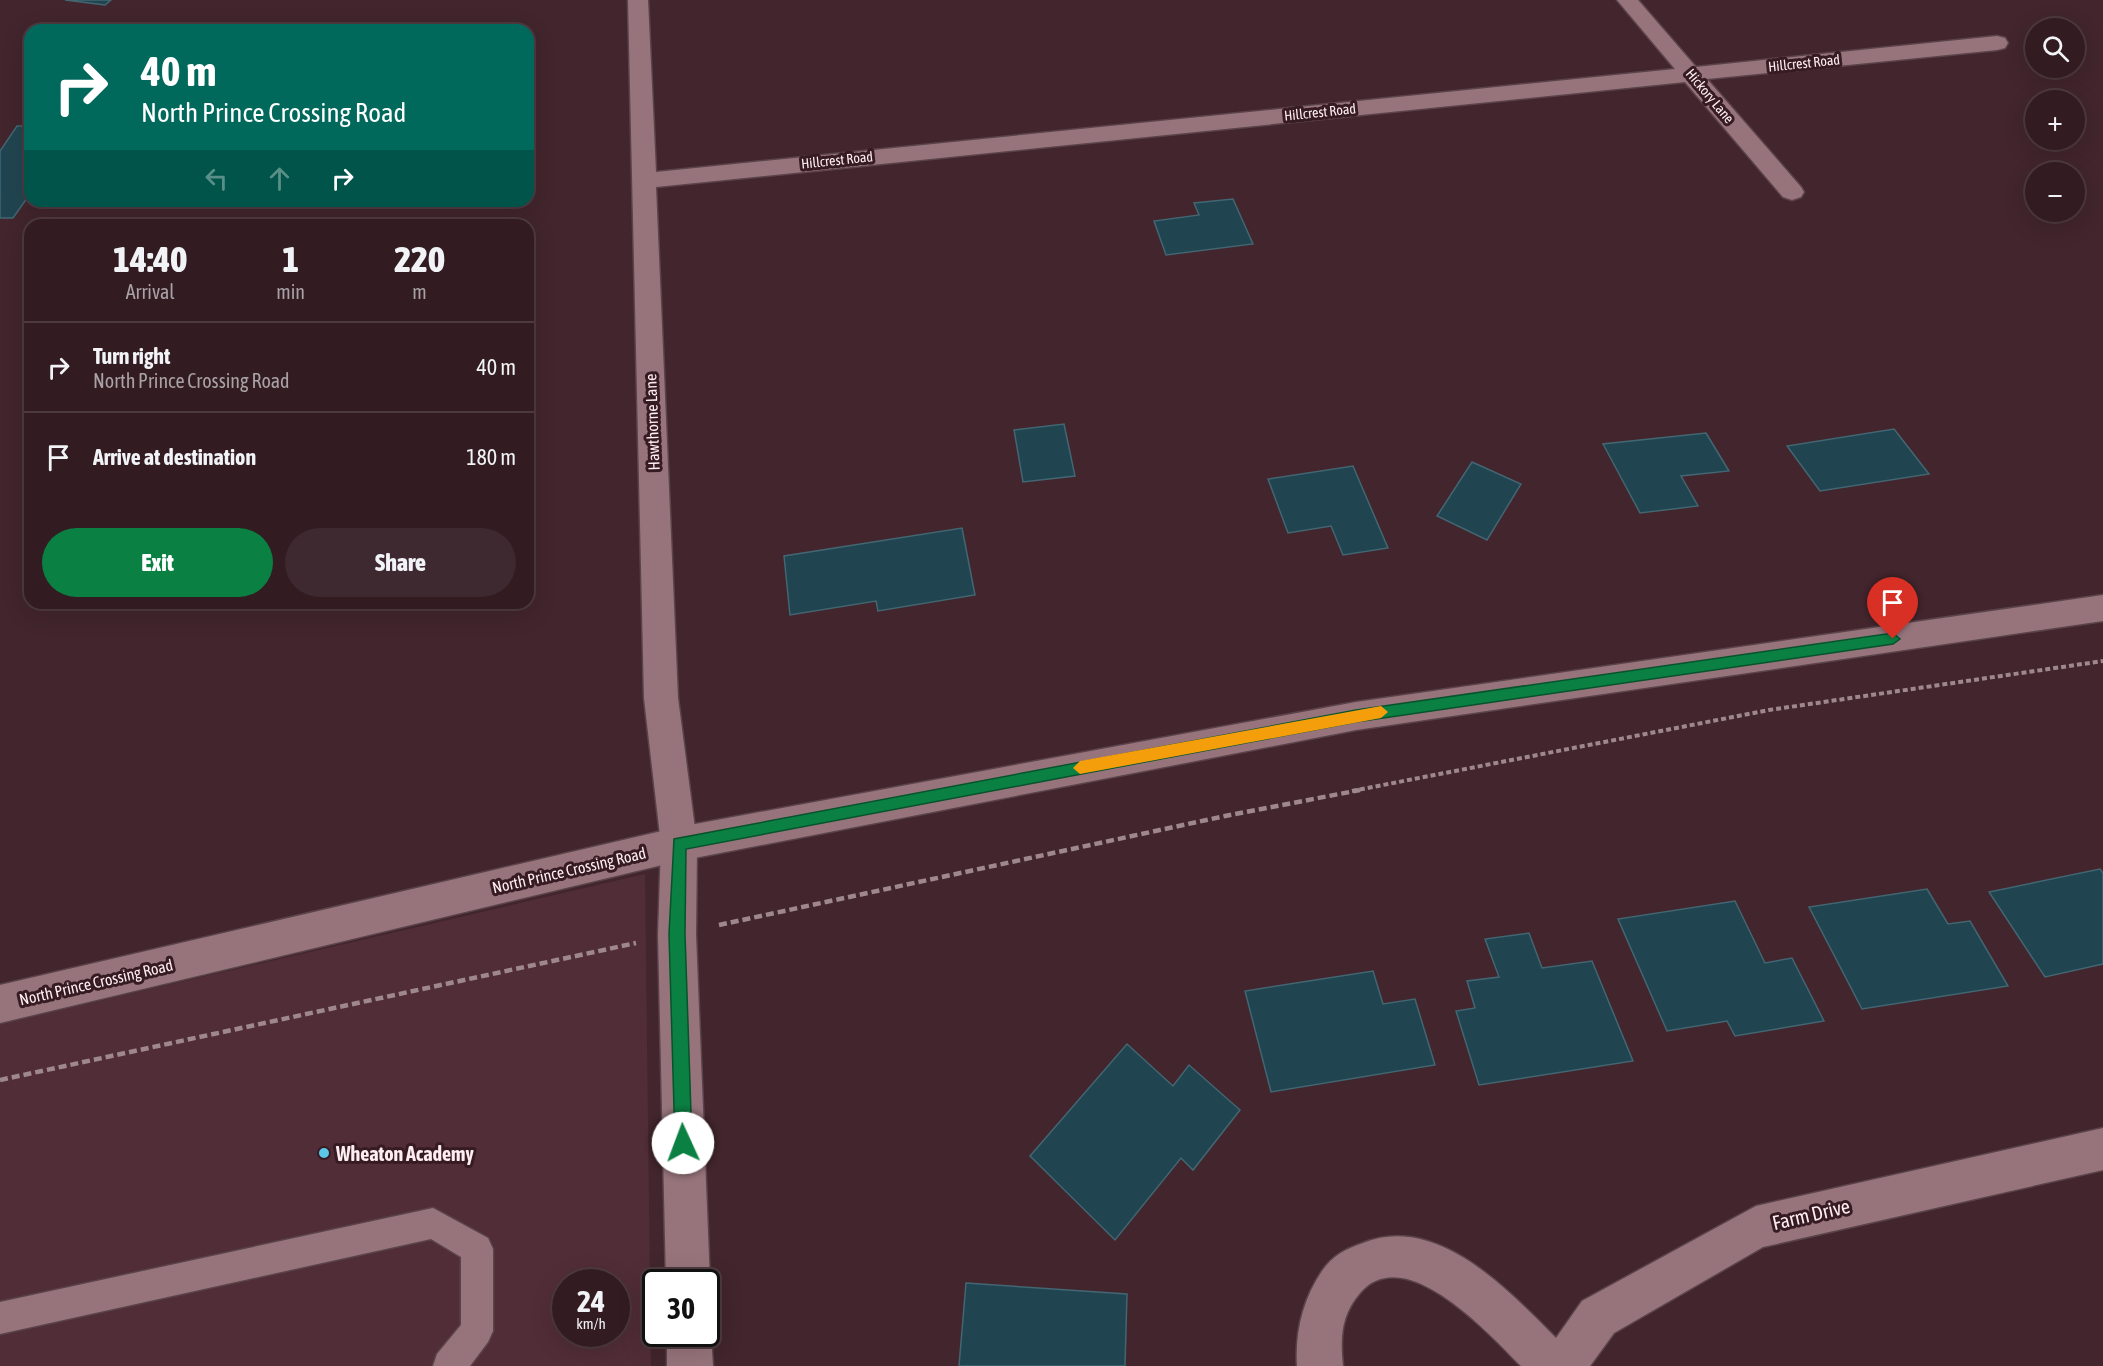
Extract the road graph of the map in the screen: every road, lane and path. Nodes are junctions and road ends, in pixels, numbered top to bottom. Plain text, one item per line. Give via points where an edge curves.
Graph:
1 (638, 0) edge
2 (1627, 0) edge
3 (1997, 43) dead end
4 (1691, 74) junction
5 (644, 181) junction
6 (1792, 192) dead end
7 (2103, 608) edge
8 (2103, 661) edge
9 (679, 844) junction
10 (677, 934) junction
11 (0, 1004) edge
12 (0, 1080) edge
13 (2103, 1149) edge
14 (688, 1269) edge
15 (0, 1317) edge
16 (689, 1347) edge
17 (450, 1366) edge
18 (690, 1366) edge
19 (1320, 1366) edge
20 (1553, 1366) edge
21 (1563, 1366) edge

1 - 5 street, Hawthorne Lane
2 - 4 street, Hickory Lane
3 - 4 street, Hillcrest Road
4 - 5 street, Hillcrest Road
4 - 6 street, Hickory Lane
5 - 9 street, Hawthorne Lane via 661,698
7 - 9 street, North Prince Crossing Road via 1356,716
8 - 10 path via 1769,710 1225,816
9 - 10 street, Hawthorne Lane
9 - 11 street, North Prince Crossing Road
10 - 12 path
10 - 14 street, Hawthorne Lane
13 - 21 street, Farm Drive via 1756,1227 1598,1317
15 - 17 lane via 433,1222 477,1250 477,1331
16 - 18 street
19 - 20 street via 1319,1332 1345,1274 1364,1262 1392,1254 1446,1271 1488,1304

